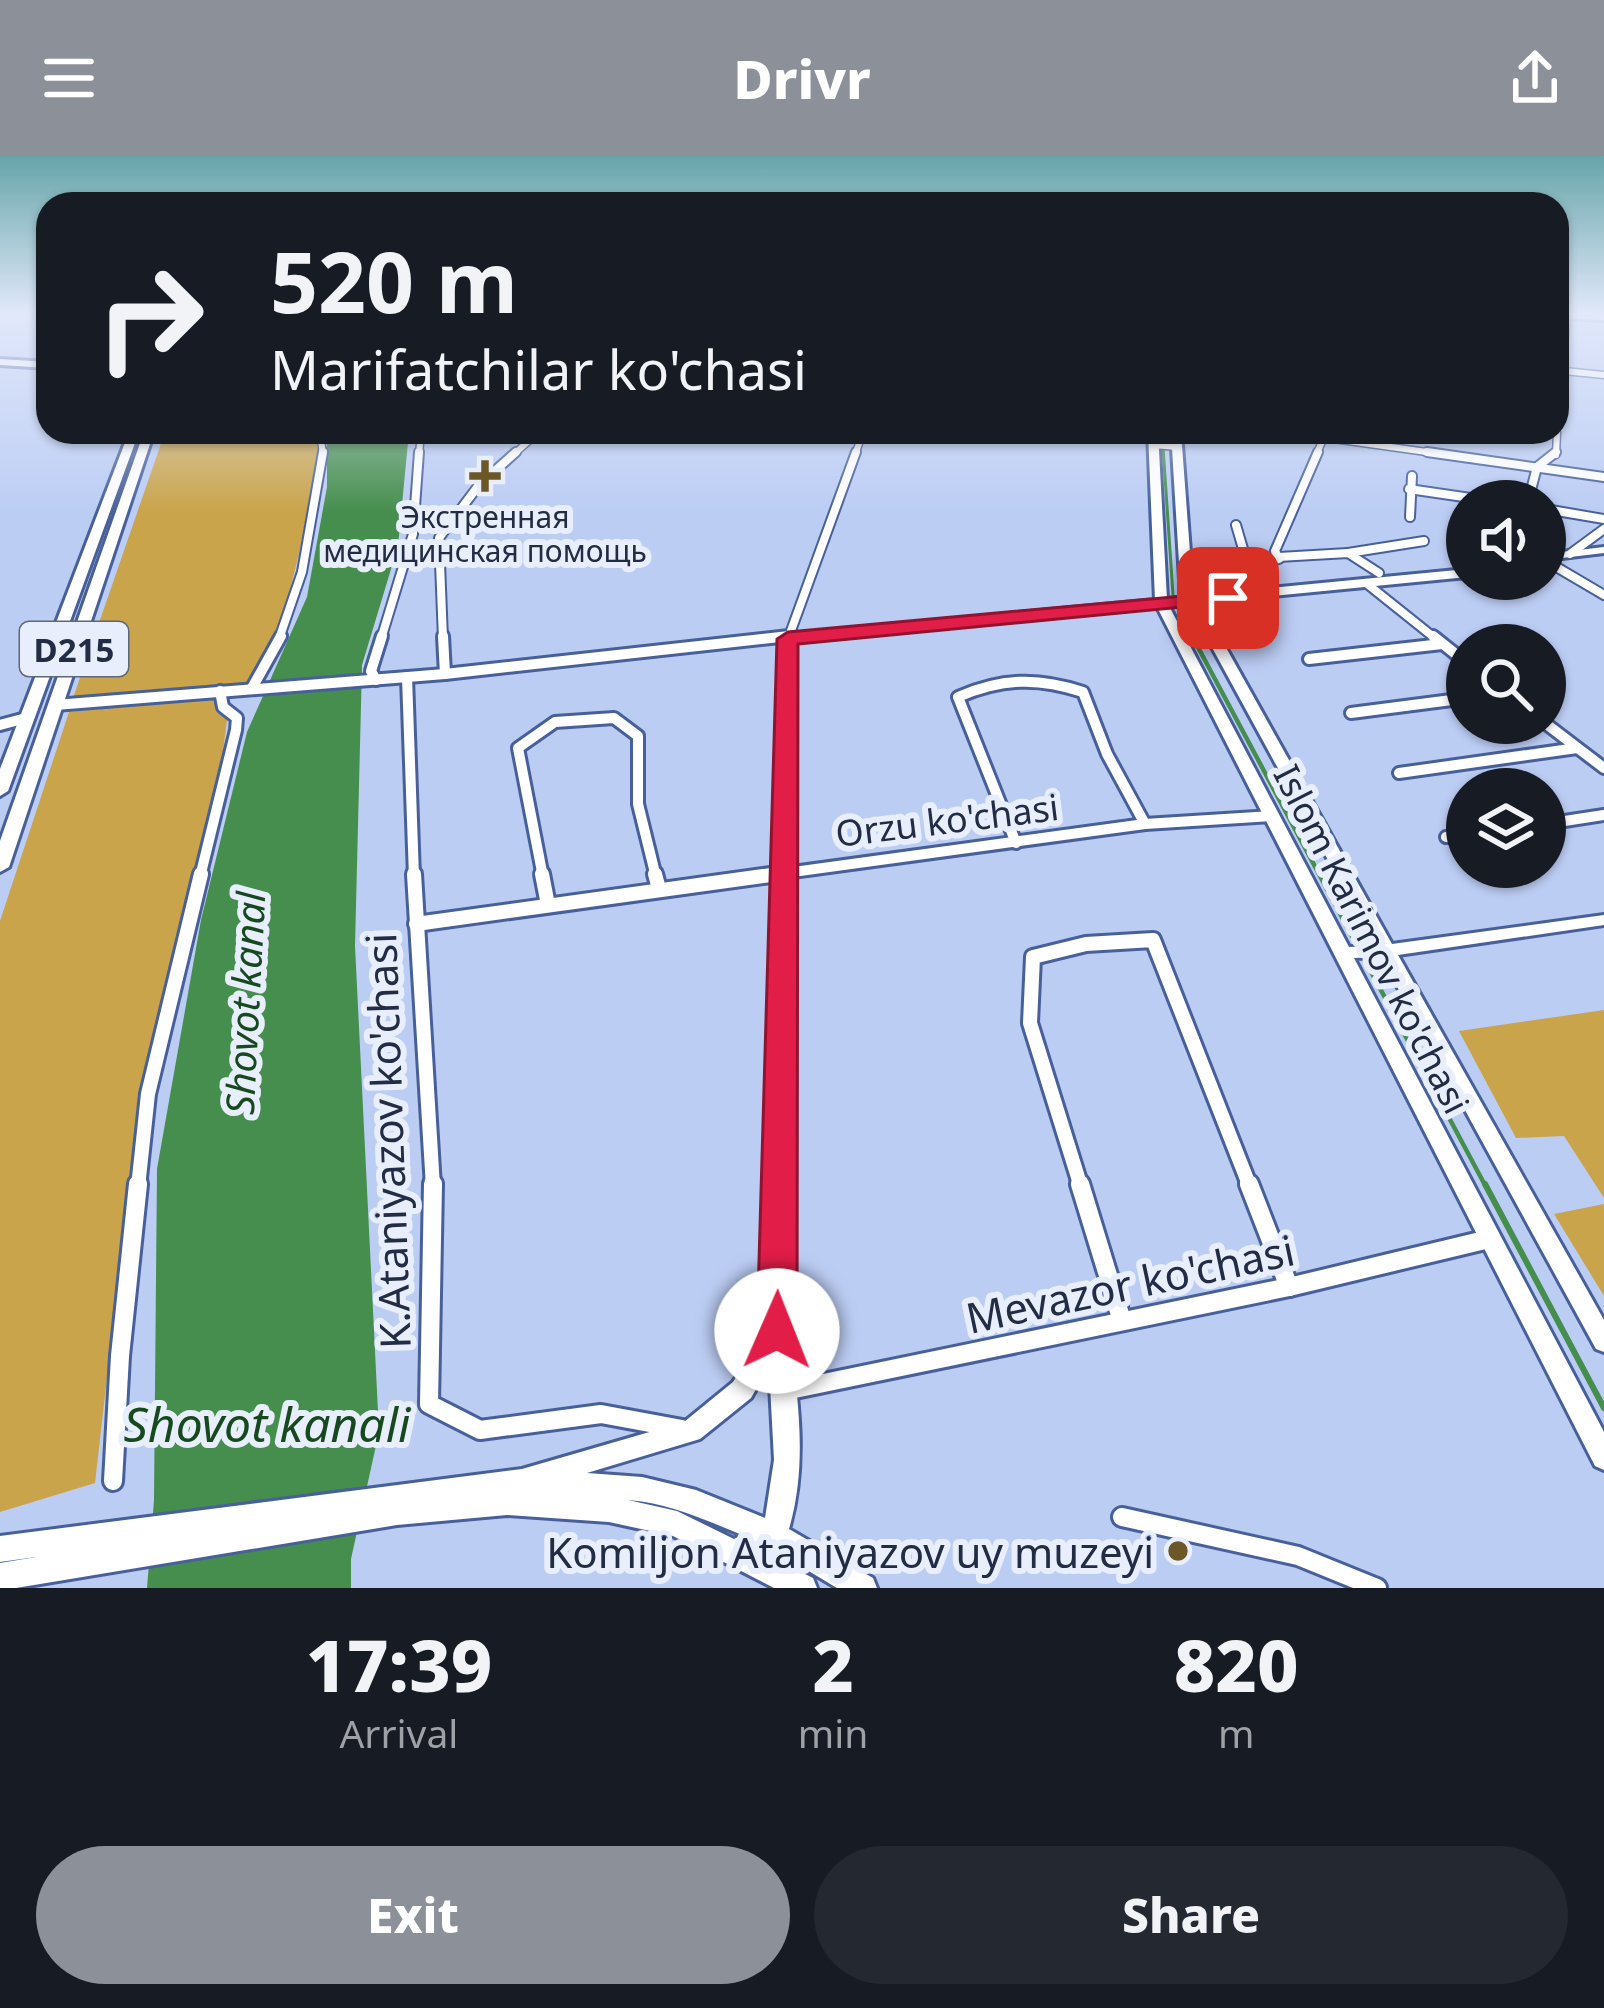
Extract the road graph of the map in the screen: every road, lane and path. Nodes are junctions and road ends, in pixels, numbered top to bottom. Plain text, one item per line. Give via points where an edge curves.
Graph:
1 (129, 444) edge
2 (145, 444) edge
3 (323, 444) edge
4 (420, 444) edge
5 (525, 444) edge
6 (859, 444) edge
7 (1153, 444) edge
8 (1177, 444) edge
9 (1321, 444) edge
10 (1385, 444) edge
11 (1556, 444) edge
12 (1538, 467) junction
13 (1412, 476) dead end
14 (1604, 477) edge
15 (1534, 480) edge
16 (1409, 489) junction
17 (1446, 494) edge
18 (1566, 513) edge
19 (1410, 517) dead end
20 (1604, 519) edge
21 (1236, 525) dead end
22 (1604, 530) edge
23 (1424, 541) dead end
24 (1348, 553) junction
25 (1570, 554) junction
26 (1277, 555) junction
27 (1566, 555) edge
28 (1604, 555) edge
29 (1566, 560) edge
30 (1446, 570) edge
31 (1446, 572) edge
32 (1566, 573) edge
33 (1379, 574) junction
34 (1366, 583) junction
35 (1191, 594) junction
36 (1604, 595) edge
37 (1158, 604) junction
38 (788, 639) junction
39 (1442, 644) junction
40 (1446, 647) edge
41 (1309, 659) dead end
42 (445, 674) junction
43 (407, 677) junction
44 (376, 680) junction
45 (252, 688) junction
46 (220, 691) junction
47 (1446, 701) edge
48 (55, 705) junction
49 (1351, 713) dead end
50 (26, 718) junction
51 (0, 724) edge
52 (1566, 739) edge
53 (1577, 748) junction
54 (1604, 768) edge
55 (1399, 773) dead end
56 (0, 791) edge
57 (1604, 815) edge
58 (1273, 817) junction
59 (1566, 821) edge
60 (1145, 824) junction
61 (1016, 843) junction
62 (0, 867) edge
63 (782, 872) junction
64 (659, 889) junction
65 (548, 905) junction
66 (1604, 920) edge
67 (416, 924) junction
68 (1384, 951) junction
69 (1343, 952) junction
70 (1489, 1239) junction
71 (1289, 1287) junction
72 (1122, 1322) junction
73 (777, 1331) junction
74 (1604, 1342) edge
75 (785, 1391) junction
76 (691, 1431) junction
77 (1604, 1458) edge
78 (113, 1481) dead end
79 (513, 1491) junction
80 (1123, 1517) dead end
81 (774, 1535) junction
82 (148, 1541) junction
83 (0, 1550) edge
84 (737, 1551) junction
85 (0, 1576) edge
86 (803, 1588) edge
87 (863, 1588) edge
88 (1377, 1588) edge

1 - 50 main road, D215
2 - 48 main road, D215
3 - 45 street via 298,602
4 - 44 street via 412,533 371,671
5 - 42 street via 479,485 439,538
6 - 38 street
7 - 37 main road, Islom Karimov ko'chasi
8 - 35 main road, Islom Karimov ko'chasi
9 - 26 street
10 - 12 street
11 - 12 street
12 - 14 street
12 - 15 street
13 - 16 street
16 - 17 street
16 - 19 street
18 - 20 street
21 - 26 street via 1246,559
22 - 25 street
23 - 24 street
24 - 26 street
24 - 33 street
25 - 27 main road
25 - 28 main road
28 - 29 main road
30 - 33 main road
31 - 34 main road
32 - 36 street
33 - 35 main road
34 - 35 main road
34 - 39 street
35 - 37 main road
35 - 68 main road, Islom Karimov ko'chasi
37 - 38 main road
37 - 58 main road, Islom Karimov ko'chasi
38 - 42 street
38 - 63 main road
39 - 40 street
39 - 41 street
42 - 43 street
43 - 44 street
43 - 67 street, K.Ataniyazov ko'chasi
44 - 45 street
45 - 46 street
46 - 48 street
46 - 78 street via 236,730 148,1094
47 - 49 street
48 - 62 main road, D215
50 - 51 street
50 - 56 main road, D215
52 - 53 street
53 - 54 street
53 - 55 street
57 - 59 street
58 - 60 street, Orzu ko'chasi
58 - 69 main road, Islom Karimov ko'chasi
60 - 61 street, Orzu ko'chasi
60 - 61 street via 1083,692 1047,679 993,681 958,698
61 - 63 street, Orzu ko'chasi
63 - 64 street, Orzu ko'chasi
63 - 73 main road
64 - 65 street, Orzu ko'chasi
64 - 65 street via 638,804 638,736 614,718 555,722 518,748
65 - 67 street, Orzu ko'chasi
66 - 68 main road
67 - 76 street, K.Ataniyazov ko'chasi via 434,1188 429,1404 480,1430 601,1414
68 - 69 main road
68 - 74 main road, Islom Karimov ko'chasi
69 - 70 main road, Islom Karimov ko'chasi
70 - 71 street, Mevazor ko'chasi
70 - 77 main road, Islom Karimov ko'chasi
71 - 72 street, Mevazor ko'chasi
71 - 72 street via 1153,940 1086,944 1033,957 1030,1023
72 - 75 street, Mevazor ko'chasi
73 - 75 main road
73 - 76 main road via 742,1390
75 - 81 main road via 786,1486
76 - 79 main road
79 - 81 main road via 642,1490
79 - 82 main road
79 - 84 main road via 677,1524
80 - 88 street via 1298,1556
81 - 84 main road
81 - 87 main road
82 - 83 main road
82 - 85 main road
84 - 86 main road

